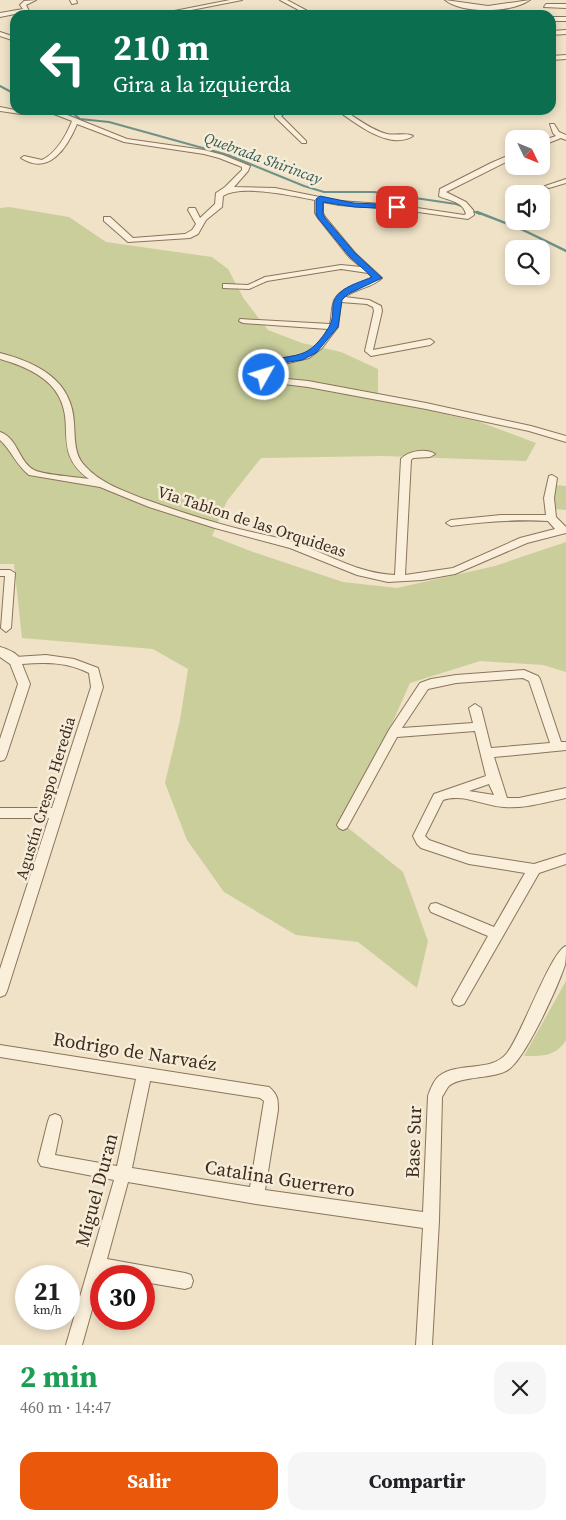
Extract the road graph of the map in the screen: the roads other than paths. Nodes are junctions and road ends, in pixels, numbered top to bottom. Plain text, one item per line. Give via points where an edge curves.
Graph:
1 (33, 0) edge
2 (239, 0) edge
3 (283, 0) edge
4 (448, 0) edge
5 (527, 0) edge
6 (546, 6) dead end
7 (566, 6) edge
8 (26, 10) edge
9 (176, 10) edge
10 (302, 10) edge
11 (64, 115) edge
12 (279, 115) edge
13 (347, 115) edge
14 (75, 121) junction
15 (552, 125) dead end
16 (410, 136) dead end
17 (564, 137) edge
18 (550, 141) edge
19 (304, 142) dead end
20 (24, 158) dead end
21 (505, 159) edge
22 (566, 181) edge
23 (550, 186) edge
24 (228, 189) junction
25 (320, 199) junction
26 (192, 210) dead end
27 (107, 219) dead end
28 (200, 224) junction
29 (371, 272) junction
30 (226, 286) dead end
31 (338, 299) junction
32 (243, 321) dead end
33 (334, 327) junction
34 (430, 342) dead end
35 (0, 356) edge
36 (0, 435) edge
37 (566, 439) edge
38 (430, 454) dead end
39 (552, 478) dead end
40 (102, 485) junction
41 (551, 518) junction
42 (450, 523) dead end
43 (564, 530) edge
44 (0, 573) edge
45 (400, 579) junction
46 (6, 628) dead end
47 (0, 652) edge
48 (15, 661) junction
49 (0, 662) edge
50 (475, 708) dead end
51 (479, 727) junction
52 (393, 733) junction
53 (562, 746) edge
54 (487, 753) junction
55 (0, 757) edge
56 (494, 778) junction
57 (456, 792) junction
58 (566, 793) edge
59 (503, 803) junction
60 (58, 812) junction
61 (0, 813) edge
62 (343, 825) dead end
63 (566, 858) edge
64 (534, 870) junction
65 (436, 908) dead end
66 (497, 934) junction
67 (566, 952) edge
68 (0, 991) edge
69 (459, 1000) dead end
70 (0, 1051) edge
71 (144, 1073) junction
72 (55, 1121) dead end
73 (123, 1174) junction
74 (256, 1196) junction
75 (431, 1221) junction
76 (97, 1265) edge
77 (155, 1276) edge
78 (185, 1281) dead end
79 (90, 1289) edge
80 (74, 1345) edge
81 (424, 1345) edge

1 - 8 street via 23,5
2 - 9 street
3 - 10 street
4 - 5 street via 470,7 491,8
6 - 7 street
11 - 14 street
12 - 19 street
13 - 16 street via 376,134 395,138
14 - 20 street via 65,142 47,160 40,162
14 - 24 street via 126,140 204,152 246,166
15 - 17 street
17 - 18 street
21 - 25 street via 443,191 442,194 462,202 470,212 464,217 397,207 339,204
22 - 23 street
24 - 25 street via 275,190
24 - 28 street via 220,195 219,205
25 - 29 street via 322,218 352,255
26 - 28 street
27 - 28 street via 127,237 136,240 187,236
29 - 30 street via 341,267 265,279 249,287
29 - 31 street via 378,278 376,280 345,292
31 - 33 street
31 - 34 street via 369,302 377,306 370,353
32 - 33 street
33 - 37 street via 308,355 273,362 264,369 264,375 276,380 426,406
35 - 40 street, Via Tablon de las Orquideas via 23,363 59,388 67,405 72,454 81,468
36 - 40 street via 32,473
38 - 45 street via 410,455 406,459
39 - 41 street
40 - 45 street, Via Tablon de las Orquideas via 166,510 292,546 364,573
41 - 42 street
41 - 43 street
43 - 45 street, Via Tablon de las Orquideas via 508,546 455,571
44 - 46 street via 10,573
47 - 48 street
48 - 49 street
48 - 55 street via 24,684
48 - 60 street, Agustín Crespo Heredia via 64,659 94,671 97,687
50 - 51 street
51 - 52 street
51 - 54 street
52 - 53 street via 424,686 524,674 534,679
52 - 62 street
53 - 54 street
54 - 56 street
56 - 57 street
56 - 59 street
57 - 59 street
57 - 64 street via 435,800 419,836 421,841 469,858
58 - 59 street via 519,803
60 - 61 street
60 - 68 street, Agustín Crespo Heredia
63 - 64 street
64 - 66 street
65 - 66 street
66 - 69 street
67 - 75 street, Base Sur via 517,1051 506,1065 444,1081 435,1096
70 - 71 street, Rodrigo de Narvaéz
71 - 73 street, Miguel Duran
71 - 74 street, Rodrigo de Narvaéz via 264,1092 271,1098
72 - 73 street, Catalina Guerrero via 46,1161
73 - 74 street, Catalina Guerrero
73 - 76 street, Miguel Duran
74 - 75 street, Catalina Guerrero
75 - 81 street, Base Sur
77 - 78 street
79 - 80 street, Miguel Duran

